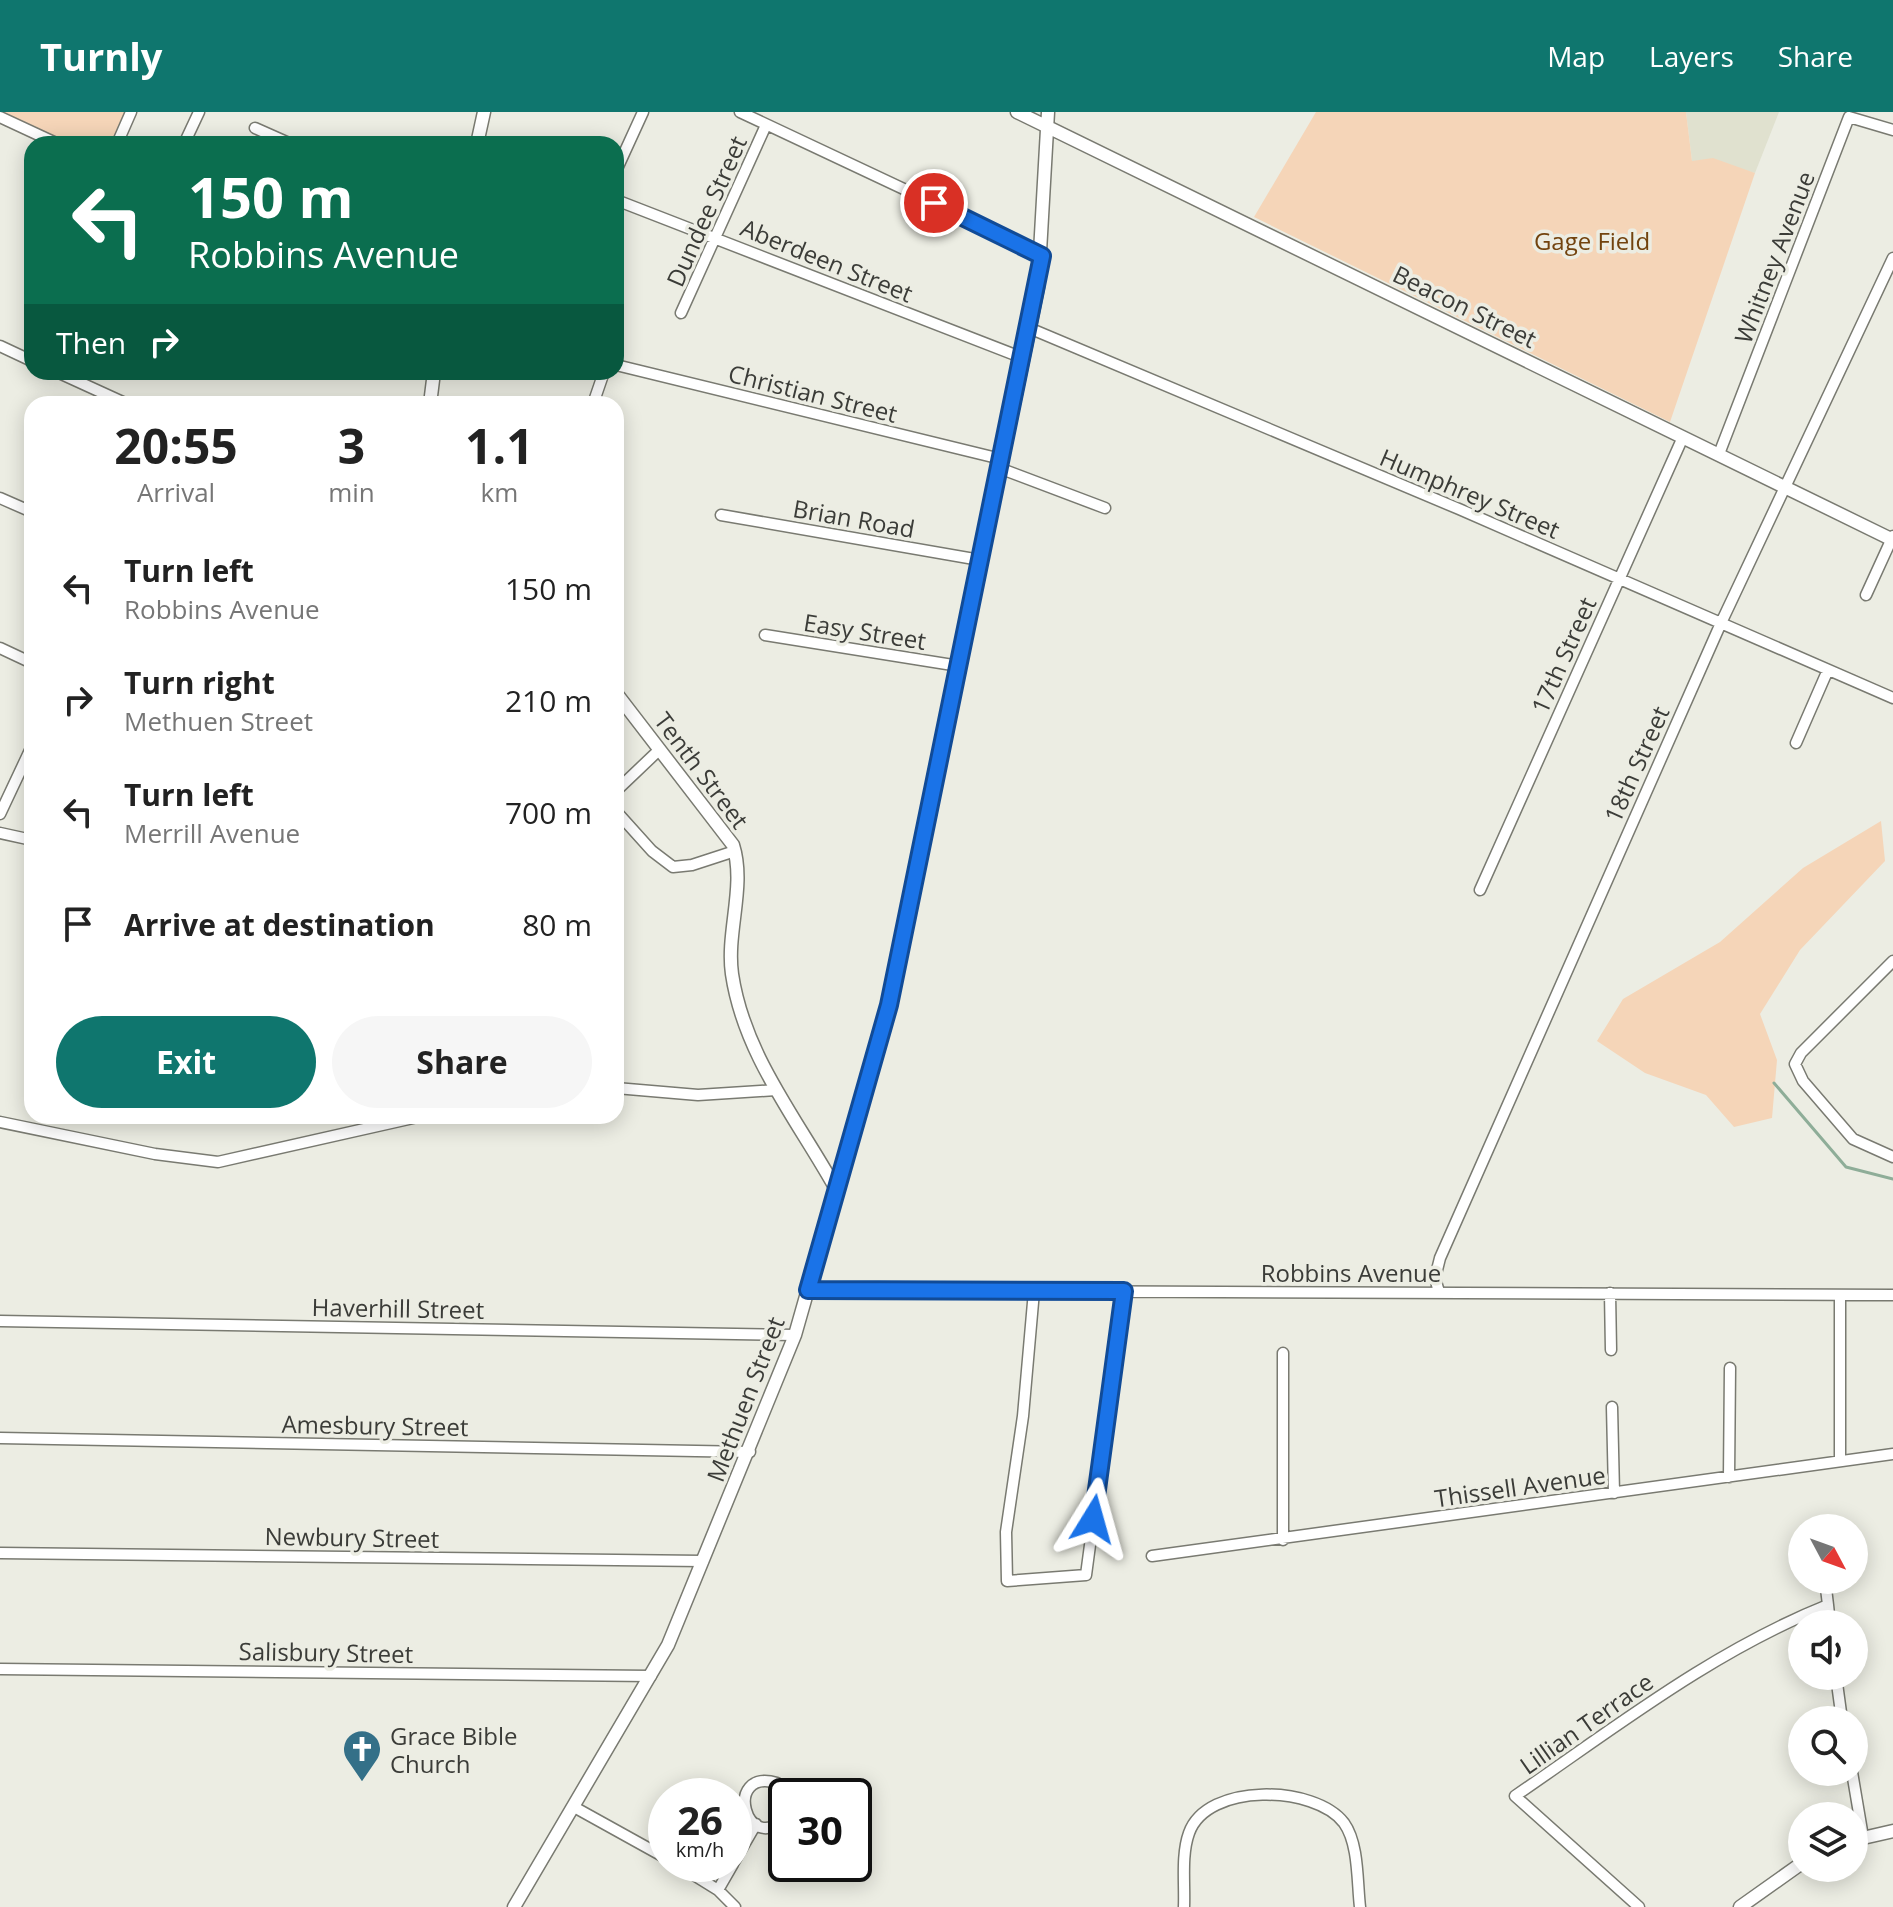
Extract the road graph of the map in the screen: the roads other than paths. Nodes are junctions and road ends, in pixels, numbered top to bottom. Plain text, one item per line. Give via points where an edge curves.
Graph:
1 (131, 112) edge
2 (199, 112) edge
3 (484, 112) edge
4 (643, 112) edge
5 (740, 112) edge
6 (1017, 112) edge
7 (1048, 112) edge
8 (0, 117) edge
9 (766, 125) junction
10 (1047, 127) junction
11 (255, 128) dead end
12 (1893, 130) edge
13 (41, 136) edge
14 (120, 136) edge
15 (188, 136) edge
16 (269, 136) edge
17 (479, 136) edge
18 (624, 154) edge
19 (624, 203) edge
20 (716, 237) junction
21 (1042, 254) junction
22 (1893, 258) edge
23 (681, 313) dead end
24 (1029, 328) junction
25 (0, 346) edge
26 (24, 357) edge
27 (1023, 358) junction
28 (624, 367) edge
29 (74, 380) edge
30 (110, 396) edge
31 (1683, 437) junction
32 (1719, 454) junction
33 (1000, 464) junction
34 (1786, 487) junction
35 (0, 498) edge
36 (24, 508) edge
37 (1105, 508) dead end
38 (721, 515) dead end
39 (1893, 539) edge
40 (980, 560) junction
41 (1619, 579) junction
42 (1866, 595) dead end
43 (1721, 623) junction
44 (765, 635) dead end
45 (0, 648) edge
46 (24, 659) edge
47 (959, 666) junction
48 (1827, 672) junction
49 (1893, 698) edge
50 (624, 704) edge
51 (1796, 743) dead end
52 (659, 750) junction
53 (24, 763) edge
54 (624, 783) edge
55 (0, 814) edge
56 (624, 820) edge
57 (0, 833) edge
58 (24, 838) edge
59 (735, 851) junction
60 (1480, 890) dead end
61 (1893, 961) edge
62 (624, 1089) edge
63 (776, 1090) junction
64 (0, 1122) edge
65 (387, 1124) edge
66 (1893, 1157) edge
67 (836, 1189) junction
68 (808, 1290) junction
69 (1034, 1291) junction
70 (1124, 1291) junction
71 (1439, 1292) junction
72 (1610, 1293) junction
73 (1840, 1295) junction
74 (1893, 1295) edge
75 (0, 1321) edge
76 (795, 1335) junction
77 (1611, 1350) dead end
78 (1283, 1353) dead end
79 (1730, 1368) dead end
80 (1612, 1407) dead end
81 (0, 1438) edge
82 (750, 1452) junction
83 (1893, 1454) edge
84 (1840, 1461) junction
85 (1729, 1477) junction
86 (1614, 1493) junction
87 (1283, 1540) junction
88 (0, 1553) edge
89 (1152, 1556) dead end
90 (703, 1561) junction
91 (1827, 1594) edge
92 (1828, 1605) junction
93 (1829, 1610) edge
94 (0, 1669) edge
95 (651, 1676) junction
96 (768, 1783) edge
97 (574, 1807) junction
98 (756, 1824) junction
99 (768, 1825) edge
100 (752, 1831) edge
101 (1893, 1831) edge
102 (1868, 1836) edge
103 (648, 1848) edge
104 (1788, 1873) edge
105 (705, 1882) edge
106 (722, 1882) edge
107 (718, 1890) junction
108 (514, 1907) edge
109 (735, 1907) edge
110 (1184, 1907) edge
111 (1360, 1907) edge
112 (1639, 1907) edge
113 (1740, 1907) edge

1 - 14 street
2 - 15 street
3 - 17 street
4 - 18 street
5 - 9 street
6 - 10 street, Beacon Street
7 - 10 street, Methuen Street
8 - 13 street
9 - 20 street, Dundee Street
9 - 21 street
10 - 21 street, Methuen Street
10 - 31 street, Beacon Street
11 - 16 street
12 - 32 street, Whitney Avenue via 1849,117
19 - 20 street, Aberdeen Street
20 - 23 street, Dundee Street
20 - 27 street, Aberdeen Street
21 - 24 street, Methuen Street
22 - 34 street, 18th Street
24 - 27 street, Methuen Street
24 - 41 street, Humphrey Street
25 - 26 street
27 - 33 street, Methuen Street
28 - 33 street, Christian Street
29 - 30 street
31 - 32 street, Beacon Street
31 - 41 street, 17th Street
32 - 34 street, Beacon Street
33 - 37 street, Christian Street
33 - 40 street, Methuen Street
34 - 39 street, Beacon Street
34 - 43 street, 18th Street
35 - 36 street
38 - 40 street, Brian Road
39 - 42 street
40 - 47 street, Methuen Street
41 - 43 street, Humphrey Street
41 - 60 street, 17th Street
43 - 48 street, Humphrey Street
43 - 71 street, 18th Street via 1440,1258 1435,1278
44 - 47 street, Easy Street
45 - 46 street
47 - 67 street, Methuen Street via 889,1005
48 - 49 street, Humphrey Street
48 - 51 street
50 - 52 street, Tenth Street
52 - 54 street
52 - 59 street, Tenth Street
53 - 55 street
56 - 59 street via 652,851 676,867
57 - 58 street
59 - 63 street, Tenth Street via 732,973 744,1025
61 - 66 street via 1795,1064 1803,1081 1853,1139
62 - 63 street via 698,1095
63 - 67 street, Tenth Street
64 - 65 street via 218,1162
67 - 68 street, Methuen Street
68 - 69 street, Robbins Avenue
68 - 76 street, Methuen Street
69 - 70 street, Robbins Avenue
69 - 70 street via 1006,1532 1007,1581 1086,1575
70 - 71 street, Robbins Avenue
71 - 72 street, Robbins Avenue
72 - 73 street, Robbins Avenue
72 - 77 street
73 - 74 street, Robbins Avenue
73 - 84 street
75 - 76 street, Haverhill Street
76 - 82 street, Methuen Street
78 - 87 street
79 - 85 street
80 - 86 street
81 - 82 street, Amesbury Street
82 - 90 street, Methuen Street
83 - 84 street, Thissell Avenue
84 - 85 street, Thissell Avenue
85 - 86 street, Thissell Avenue
86 - 87 street, Thissell Avenue
87 - 89 street, Thissell Avenue
88 - 90 street, Newbury Street
90 - 95 street, Methuen Street
91 - 92 street
92 - 93 street
92 - 112 street, Lillian Terrace via 1671,1688 1515,1796
94 - 95 street, Salisbury Street
95 - 97 street, Methuen Street
96 - 98 street via 747,1793 744,1808
97 - 103 street
97 - 108 street, Methuen Street
98 - 99 street
98 - 100 street
101 - 102 street
104 - 113 street
105 - 107 street
106 - 107 street
107 - 109 street
110 - 111 street via 1188,1833 1209,1806 1238,1796 1304,1799 1334,1812 1351,1839

